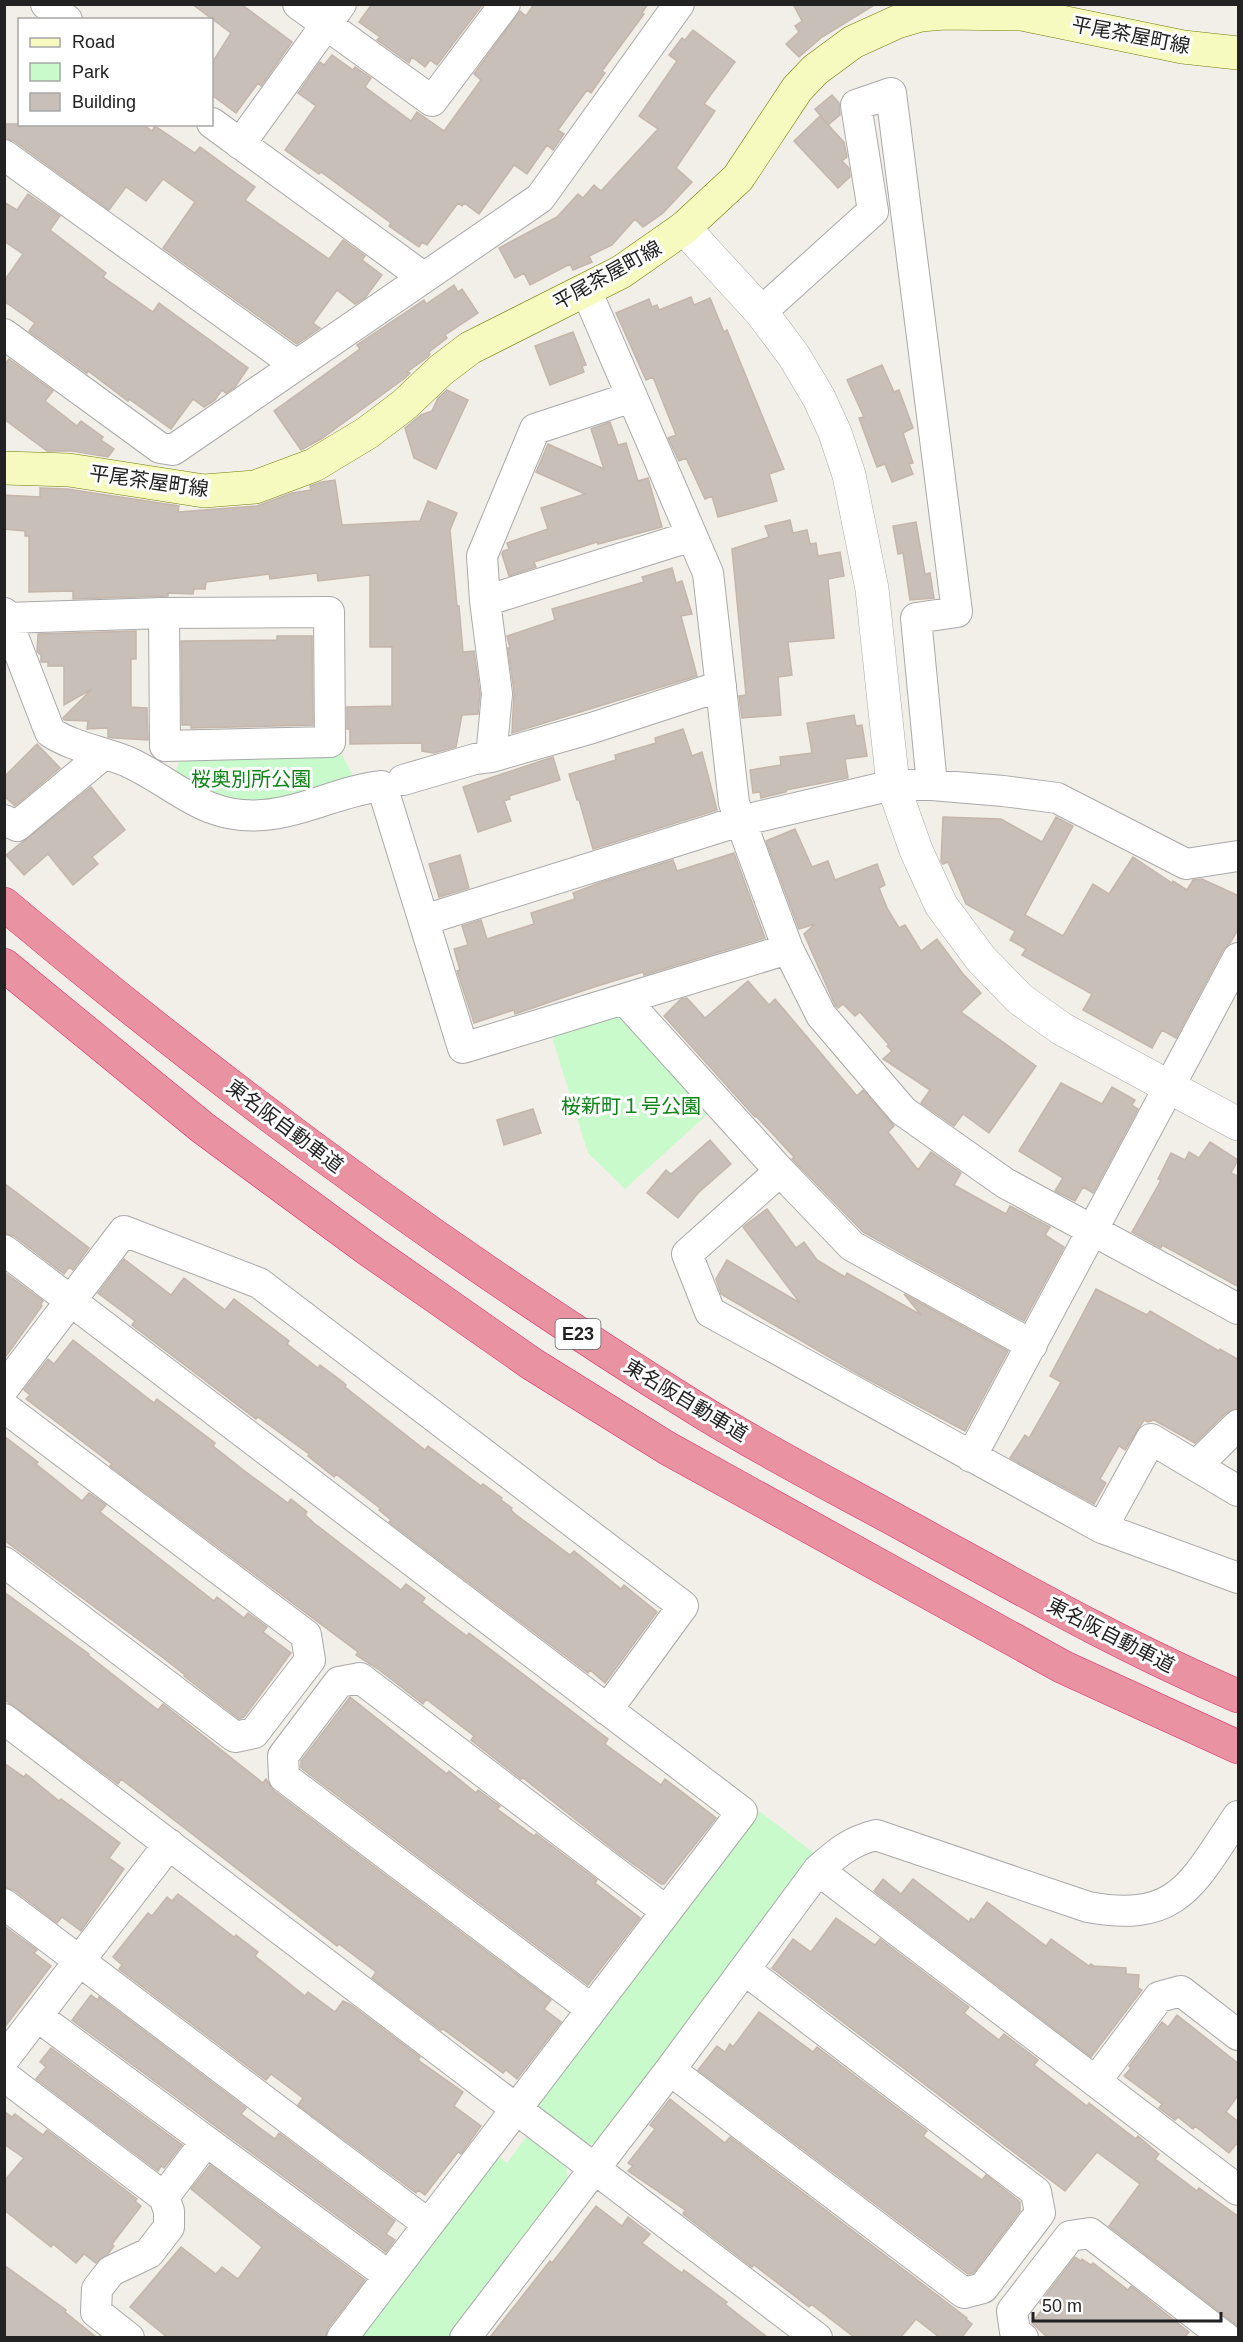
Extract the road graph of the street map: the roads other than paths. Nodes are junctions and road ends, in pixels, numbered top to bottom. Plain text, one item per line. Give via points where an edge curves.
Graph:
1 (46, 4) edge
2 (298, 4) edge
3 (505, 4) edge
4 (679, 4) edge
5 (333, 15) edge
6 (64, 18) edge
7 (1239, 53) edge
8 (213, 124) edge
9 (240, 144) junction
10 (4, 155) edge
11 (684, 228) junction
12 (423, 277) junction
13 (586, 290) junction
14 (761, 312) junction
15 (4, 334) edge
16 (296, 365) junction
17 (632, 397) junction
18 (4, 468) edge
19 (692, 536) junction
20 (485, 601) junction
21 (164, 613) junction
22 (5, 615) edge
23 (720, 686) junction
24 (104, 754) junction
25 (490, 757) junction
26 (403, 780) dead end
27 (893, 785) junction
28 (932, 785) junction
29 (4, 820) edge
30 (740, 820) junction
31 (1239, 856) edge
32 (4, 904) edge
33 (424, 920) junction
34 (788, 949) junction
35 (1239, 958) edge
36 (4, 965) edge
37 (624, 999) junction
38 (1170, 1087) junction
39 (1239, 1124) edge
40 (780, 1171) junction
41 (1092, 1229) junction
42 (4, 1250) edge
43 (70, 1300) junction
44 (1239, 1309) edge
45 (1032, 1345) junction
46 (4, 1388) edge
47 (4, 1407) edge
48 (1239, 1425) edge
49 (971, 1457) junction
50 (1196, 1466) junction
51 (1239, 1491) edge
52 (1102, 1528) junction
53 (4, 1562) edge
54 (1239, 1578) edge
55 (310, 1660) junction
56 (339, 1682) junction
57 (1239, 1696) edge
58 (607, 1710) junction
59 (4, 1719) edge
60 (254, 1733) junction
61 (1239, 1747) edge
62 (283, 1756) junction
63 (1239, 1816) edge
64 (169, 1844) junction
65 (818, 1870) junction
66 (4, 1904) edge
67 (666, 1911) junction
68 (80, 1962) junction
69 (745, 1970) junction
70 (591, 2009) junction
71 (38, 2016) junction
72 (1239, 2035) edge
73 (4, 2060) edge
74 (670, 2070) junction
75 (4, 2076) edge
76 (1096, 2081) junction
77 (517, 2108) junction
78 (206, 2141) junction
79 (596, 2168) junction
80 (1239, 2190) edge
81 (164, 2197) junction
82 (1041, 2213) junction
83 (428, 2224) junction
84 (1070, 2236) junction
85 (389, 2276) junction
86 (983, 2288) junction
87 (1017, 2324) edge
88 (129, 2337) edge
89 (342, 2337) edge
90 (465, 2337) edge
91 (817, 2337) edge
92 (1226, 2337) edge

1 - 6 street
2 - 5 street
3 - 5 street via 432,102
4 - 12 street via 540,198
5 - 9 street
7 - 11 main road, 平尾茶屋町線 via 1183,46 1022,14 944,13 897,22 853,42 815,70 797,89 738,178
8 - 9 street
9 - 12 street
10 - 16 street
11 - 13 main road, 平尾茶屋町線 via 652,252
11 - 14 street
12 - 16 street
13 - 17 street
13 - 18 main road, 平尾茶屋町線 via 470,348 367,433 314,465 269,483 204,491 69,470
14 - 27 street via 819,398 849,475 872,589
14 - 28 street via 873,211 856,105 891,93 957,612 916,618
15 - 16 street via 160,448 173,450
17 - 19 street
17 - 20 street via 535,429 482,556
19 - 20 street
19 - 23 street via 708,573
20 - 25 street via 497,694
21 - 21 street via 329,612 330,742 165,746
21 - 22 street
22 - 24 street via 50,732 66,742
23 - 25 street
23 - 30 street via 734,802
24 - 29 street via 17,826
24 - 33 street via 127,762 192,801 238,814 265,815 382,786
25 - 26 street
27 - 28 street
27 - 30 street
27 - 38 street via 941,905 981,959 1020,999 1062,1029
28 - 31 street via 1057,798 1186,864
30 - 33 street
30 - 34 street
32 - 57 highway, 東名阪自動車道 / E23 via 230,1086 398,1210 560,1322 700,1411 811,1474 1085,1624
33 - 37 street via 462,1048
34 - 37 street
34 - 41 street via 821,1015 903,1111 1005,1183
35 - 38 street
36 - 61 highway, E23 via 203,1128 532,1364 781,1513 1063,1666
37 - 40 street
38 - 39 street
38 - 41 street
40 - 45 street via 852,1246
40 - 49 street via 687,1254 710,1312
41 - 44 street
41 - 45 street
42 - 43 street
43 - 46 street
43 - 58 street
43 - 58 street via 124,1231 259,1283 499,1464 683,1606
45 - 49 street
47 - 55 street via 306,1635
48 - 50 street
49 - 52 street
50 - 51 street
50 - 52 street via 1150,1439
52 - 54 street
53 - 60 street via 235,1737
55 - 56 street
55 - 60 street
56 - 62 street
56 - 67 street via 360,1678
58 - 67 street via 741,1812
59 - 64 street
60 - 62 street
62 - 70 street via 284,1777
63 - 65 street via 1182,1893 1143,1911 1088,1907 876,1835 839,1850
64 - 68 street
64 - 77 street
65 - 69 street
65 - 76 street
66 - 68 street
67 - 70 street
68 - 71 street
68 - 83 street
69 - 74 street
69 - 82 street via 1036,2192
70 - 77 street
71 - 73 street
71 - 78 street
72 - 76 street via 1181,1991 1159,1997
74 - 79 street
74 - 86 street via 964,2293
75 - 81 street
76 - 80 street
77 - 79 street
77 - 83 street
78 - 81 street
78 - 85 street
79 - 90 street
79 - 91 street
81 - 88 street via 170,2211 169,2227 149,2253 111,2271 97,2289 96,2312
82 - 84 street
82 - 86 street
83 - 85 street
84 - 87 street
84 - 92 street via 1090,2233
85 - 89 street
86 - 87 street

